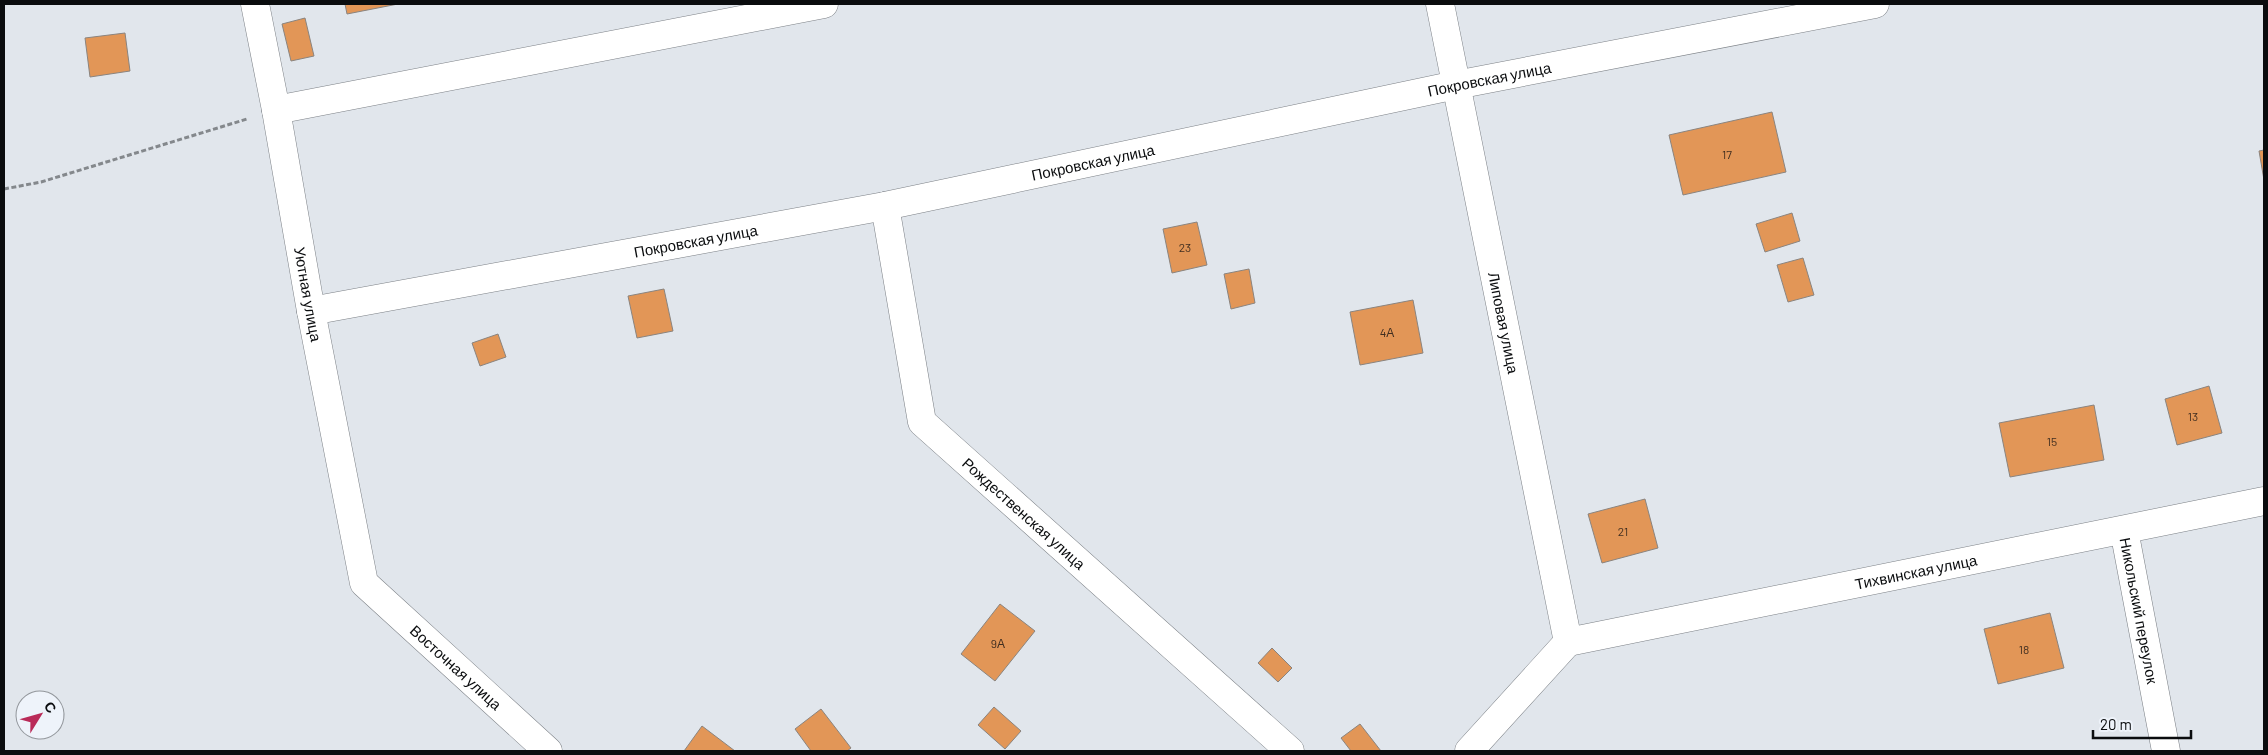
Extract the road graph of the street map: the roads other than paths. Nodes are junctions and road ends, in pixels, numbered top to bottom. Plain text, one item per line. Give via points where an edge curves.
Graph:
1 (255, 4) edge
2 (824, 4) edge
3 (1440, 4) edge
4 (1874, 4) edge
5 (1456, 85) junction
6 (276, 110) junction
7 (884, 206) junction
8 (310, 311) junction
9 (2264, 501) edge
10 (2124, 530) junction
11 (364, 583) joint
12 (1568, 642) junction
13 (548, 751) edge
14 (1290, 751) edge
15 (1469, 751) edge
16 (2166, 751) edge

1 - 6 street, Уютная улица
2 - 6 street
3 - 5 street, Липовая улица
4 - 5 street, Покровская улица
5 - 7 street, Покровская улица
5 - 12 street, Липовая улица
6 - 8 street, Уютная улица
7 - 8 street, Покровская улица
7 - 14 street, Рождественская улица via 922,422
8 - 11 street, Уютная улица
9 - 10 street, Тихвинская улица
10 - 12 street, Тихвинская улица
10 - 16 street, Никольский переулок
11 - 13 street, Восточная улица
12 - 15 street

